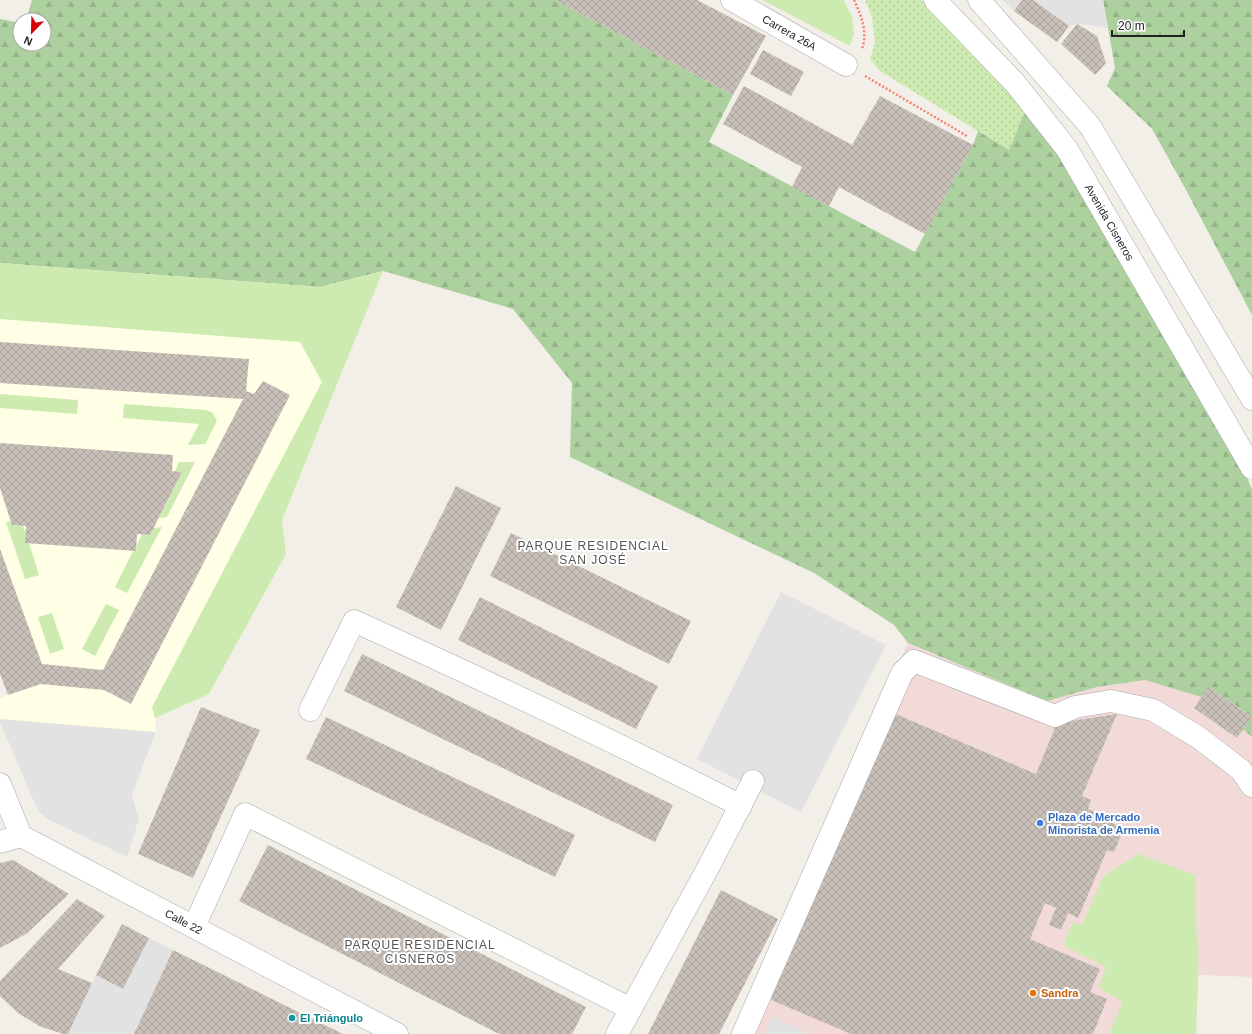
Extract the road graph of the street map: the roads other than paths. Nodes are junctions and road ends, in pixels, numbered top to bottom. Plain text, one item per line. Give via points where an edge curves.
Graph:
1 (732, 0) edge
2 (935, 0) edge
3 (979, 0) edge
4 (846, 65) road end
5 (1252, 398) edge
6 (1252, 468) edge
7 (310, 710) dead end
8 (753, 781) dead end
9 (0, 784) edge
10 (1252, 786) edge
11 (741, 806) junction
12 (21, 836) junction
13 (0, 842) edge
14 (194, 927) junction
15 (631, 1009) junction
16 (397, 1034) edge
17 (617, 1034) edge
18 (743, 1034) edge

1 - 4 street, Carrera 26A
2 - 6 street, Avenida Cisneros via 1015,83 1067,149
3 - 5 street via 1090,126
7 - 11 street via 354,621
8 - 11 street
9 - 12 street
10 - 18 street via 1241,770 1198,737 1153,710 1111,701 1075,707 1055,716 914,661 902,673
11 - 15 street
12 - 13 street
12 - 14 street, Calle 22
14 - 15 street via 245,814
14 - 16 street, Calle 22
15 - 17 street

